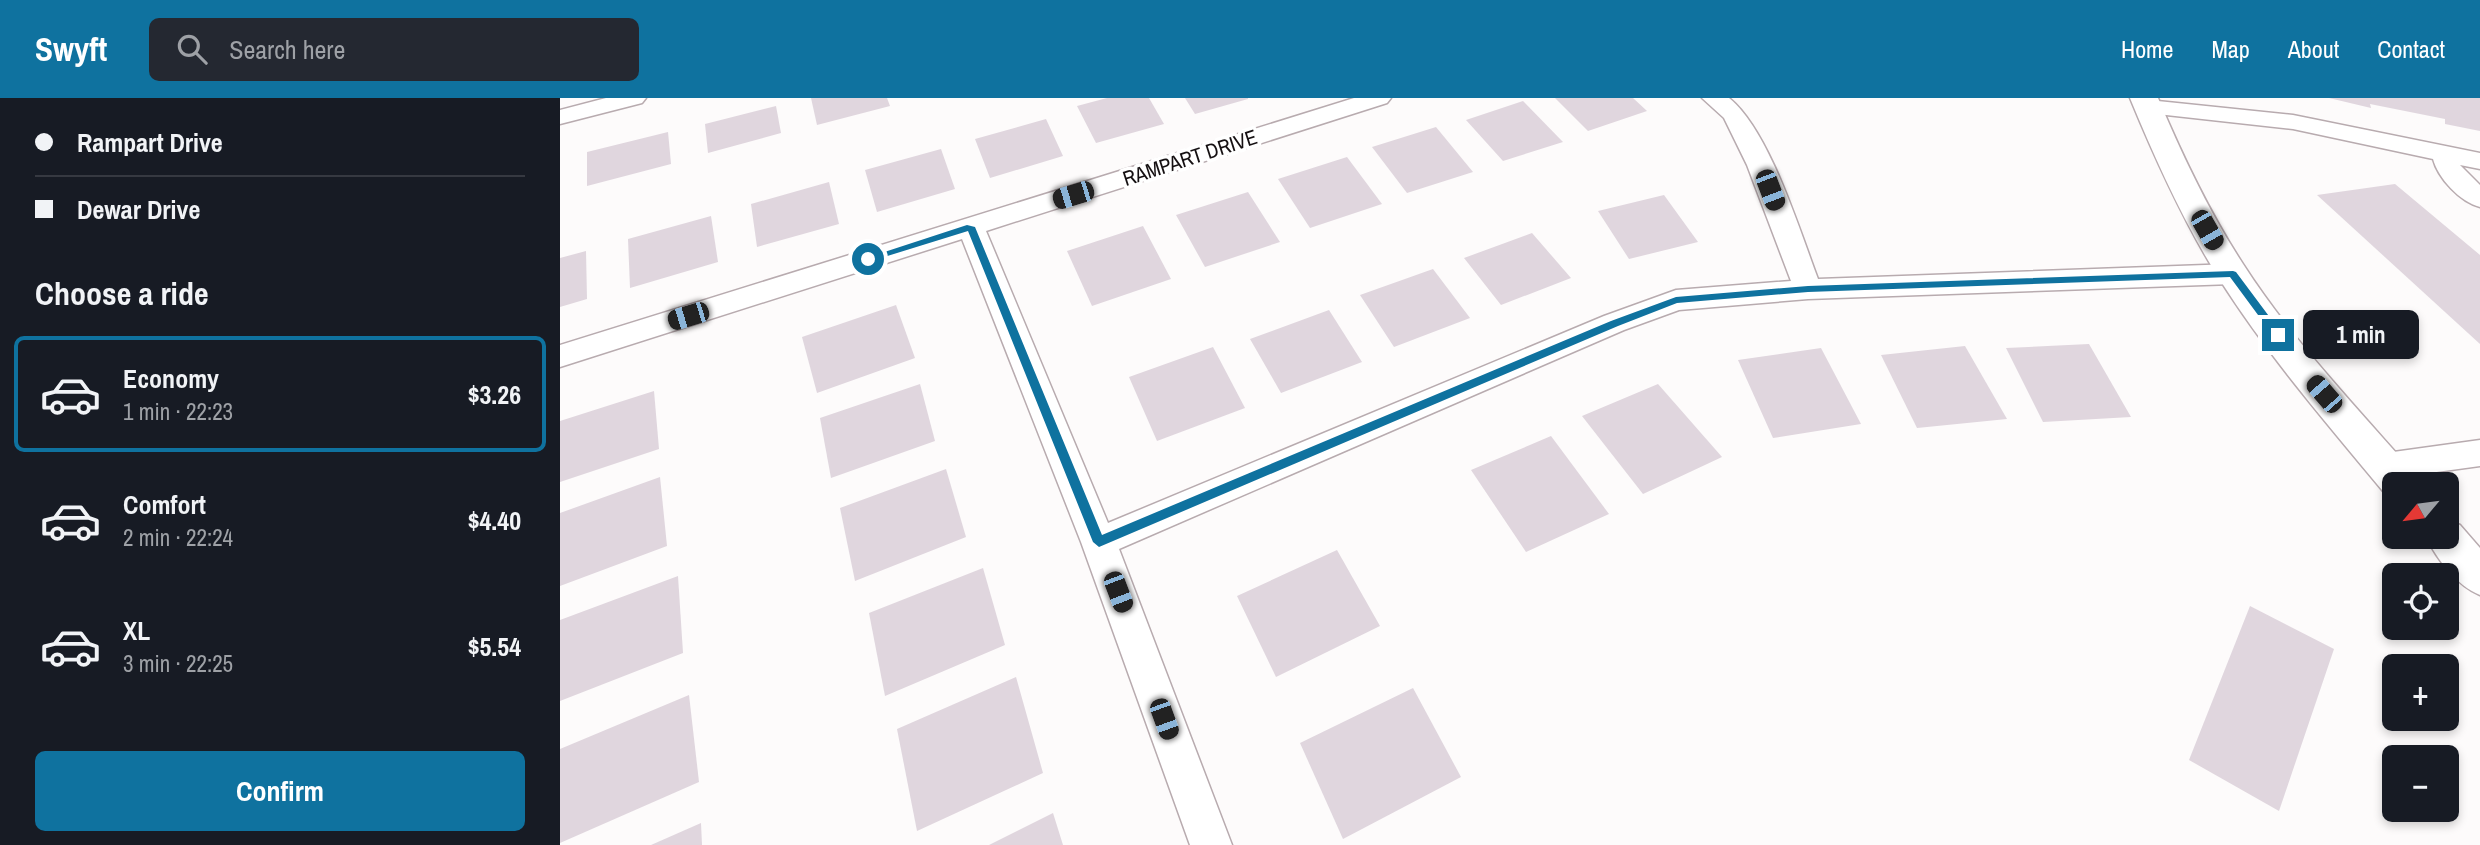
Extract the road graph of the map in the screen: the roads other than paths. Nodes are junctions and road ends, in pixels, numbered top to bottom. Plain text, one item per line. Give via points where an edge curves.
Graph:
1 (634, 98) edge
2 (1378, 98) edge
3 (1714, 98) edge
4 (2146, 103) edge
5 (564, 110) edge
6 (2444, 153) junction
7 (2480, 161) edge
8 (2480, 199) edge
9 (971, 227) junction
10 (2233, 274) junction
11 (1808, 289) junction
12 (560, 356) edge
13 (2480, 453) edge
14 (2391, 472) edge
15 (2406, 472) edge
16 (1099, 542) junction
17 (2457, 550) edge
18 (2480, 577) edge
19 (1211, 845) edge

1 - 5 street
2 - 9 street, RAMPART DRIVE
3 - 11 street via 1734,114 1760,166
4 - 6 street via 2293,122
4 - 10 street via 2182,186
6 - 7 street
6 - 8 street via 2449,170
9 - 12 street, RAMPART DRIVE
9 - 16 street
10 - 11 street
10 - 14 street via 2308,376
11 - 16 street via 1676,300
13 - 15 street
16 - 19 street
17 - 18 street

